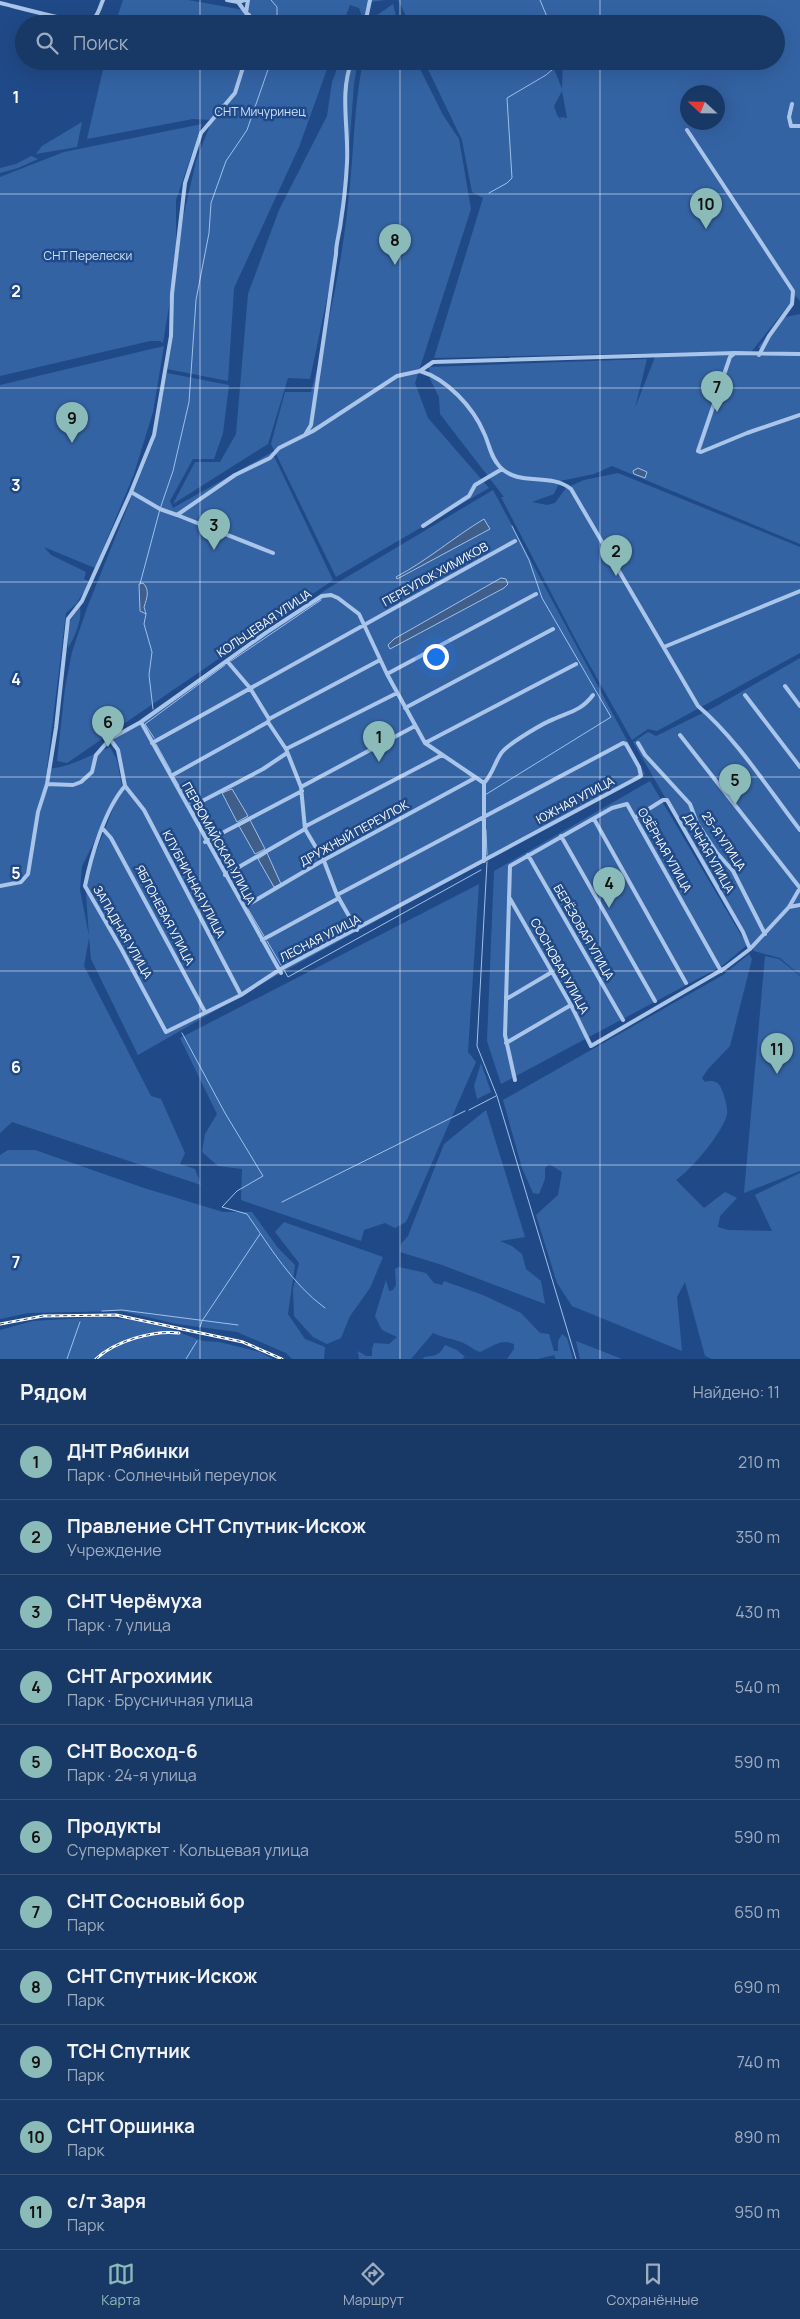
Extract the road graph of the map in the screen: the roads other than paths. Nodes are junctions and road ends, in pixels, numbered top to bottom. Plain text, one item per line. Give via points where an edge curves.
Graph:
1 (103, 0) edge
2 (227, 0) edge
3 (247, 0) edge
4 (370, 0) edge
5 (238, 2) junction
6 (0, 3) edge
7 (246, 13) junction
8 (53, 15) edge
9 (97, 15) edge
10 (249, 15) edge
11 (367, 15) edge
12 (242, 70) edge
13 (349, 70) edge
14 (792, 104) dead end
15 (800, 126) edge
16 (687, 130) dead end
17 (735, 353) junction
18 (800, 354) edge
19 (758, 355) junction
20 (420, 371) junction
21 (800, 415) edge
22 (305, 435) junction
23 (502, 469) junction
24 (132, 492) junction
25 (177, 515) junction
26 (423, 526) dead end
27 (515, 542) dead end
28 (273, 553) dead end
29 (800, 591) edge
30 (536, 594) dead end
31 (365, 624) junction
32 (553, 629) dead end
33 (664, 647) junction
34 (380, 660) junction
35 (227, 661) junction
36 (576, 664) dead end
37 (387, 674) junction
38 (785, 686) dead end
39 (250, 688) junction
40 (397, 693) junction
41 (593, 695) dead end
42 (745, 696) dead end
43 (800, 706) edge
44 (406, 708) junction
45 (268, 720) junction
46 (141, 722) junction
47 (415, 726) junction
48 (680, 734) dead end
49 (110, 739) junction
50 (152, 743) junction
51 (425, 743) junction
52 (638, 743) dead end
53 (286, 751) junction
54 (442, 755) junction
55 (800, 767) edge
56 (170, 776) junction
57 (475, 778) junction
58 (484, 783) junction
59 (47, 784) junction
60 (125, 786) junction
61 (301, 789) junction
62 (189, 808) junction
63 (636, 817) junction
64 (484, 818) junction
65 (594, 819) junction
66 (103, 829) junction
67 (305, 829) junction
68 (800, 830) edge
69 (561, 836) junction
70 (205, 842) junction
71 (528, 854) junction
72 (322, 861) junction
73 (484, 861) junction
74 (225, 874) junction
75 (0, 886) edge
76 (800, 888) edge
77 (338, 897) junction
78 (509, 898) junction
79 (800, 905) edge
80 (244, 907) junction
81 (789, 907) junction
82 (357, 930) junction
83 (765, 934) junction
84 (262, 940) junction
85 (750, 949) junction
86 (721, 971) junction
87 (280, 972) junction
88 (552, 972) junction
89 (686, 983) dead end
90 (241, 995) junction
91 (506, 997) junction
92 (655, 1002) dead end
93 (571, 1005) junction
94 (205, 1012) junction
95 (623, 1020) dead end
96 (166, 1032) joint
97 (506, 1043) junction
98 (515, 1080) dead end

1 - 9 street
2 - 5 street
3 - 5 street
3 - 7 street
4 - 11 street
5 - 7 street
6 - 8 street
7 - 10 street
12 - 24 street via 235,93 201,133 185,183 171,301 171,336 154,435
13 - 22 street via 345,91 347,163 341,222 310,426
14 - 15 street via 791,126
16 - 19 street via 793,291 792,304
17 - 19 street
17 - 20 street via 433,362
17 - 21 street via 730,357 698,451
18 - 19 street
20 - 22 street via 397,376
20 - 23 street via 433,375 448,386 470,409 484,432 492,458
22 - 25 street via 279,448 270,458 235,475
23 - 26 street via 475,485 470,496
23 - 33 street via 514,476 560,481 571,489
24 - 25 street
24 - 59 street via 82,601 68,619
25 - 28 street
27 - 31 street, ПЕРЕУЛОК ХИМИКОВ
29 - 33 street
30 - 37 street
31 - 34 street, КОЛЬЦЕВАЯ УЛИЦА
31 - 35 street, КОЛЬЦЕВАЯ УЛИЦА via 355,609 327,595 266,632
31 - 39 street, ПЕРЕУЛОК ХИМИКОВ
32 - 44 street
33 - 68 street via 698,706 745,758
34 - 37 street, КОЛЬЦЕВАЯ УЛИЦА
34 - 45 street
35 - 39 street
35 - 46 street, КОЛЬЦЕВАЯ УЛИЦА
36 - 51 street
37 - 40 street, КОЛЬЦЕВАЯ УЛИЦА
38 - 43 street
39 - 45 street
39 - 50 street, ПЕРЕУЛОК ХИМИКОВ
40 - 44 street, КОЛЬЦЕВАЯ УЛИЦА
40 - 53 street
41 - 58 street via 587,704 572,714 553,719 502,750 492,776
42 - 55 street
44 - 47 street, КОЛЬЦЕВАЯ УЛИЦА
45 - 53 street
45 - 56 street
46 - 49 street, КОЛЬЦЕВАЯ УЛИЦА
46 - 50 street, ПЕРВОМАЙСКАЯ УЛИЦА
47 - 51 street, КОЛЬЦЕВАЯ УЛИЦА
47 - 61 street
48 - 76 street
49 - 59 street, КОЛЬЦЕВАЯ УЛИЦА via 96,755 92,772 81,782 73,786
49 - 60 street via 118,750
50 - 56 street, ПЕРВОМАЙСКАЯ УЛИЦА
51 - 54 street, КОЛЬЦЕВАЯ УЛИЦА
52 - 83 street, 25-Я УЛИЦА via 690,804 697,823 733,871
53 - 61 street
53 - 62 street via 263,769
54 - 57 street, КОЛЬЦЕВАЯ УЛИЦА
54 - 67 street
56 - 62 street, ПЕРВОМАЙСКАЯ УЛИЦА
57 - 58 street, КОЛЬЦЕВАЯ УЛИЦА
57 - 72 street, ДРУЖНЫЙ ПЕРЕУЛОК
58 - 64 street
59 - 75 street via 38,812 28,874 21,882
60 - 66 street, ЗАПАДНАЯ УЛИЦА via 116,796
60 - 90 street, КЛУБНИЧНАЯ УЛИЦА via 144,810
61 - 67 street
61 - 70 street
62 - 70 street, ПЕРВОМАЙСКАЯ УЛИЦА
63 - 65 street, ОЗЁРНАЯ УЛИЦА via 627,804 622,804
63 - 85 street, ДАЧНАЯ УЛИЦА via 667,800
63 - 86 street, ОЗЁРНАЯ УЛИЦА
64 - 73 street
64 - 73 street, ЮЖНАЯ УЛИЦА via 623,743 642,776
64 - 77 street
65 - 69 street, ОЗЁРНАЯ УЛИЦА
65 - 89 street
66 - 94 street, ЯБЛОНЕВАЯ УЛИЦА via 151,909
66 - 96 street, ЗАПАДНАЯ УЛИЦА via 91,856 85,886
67 - 72 street
67 - 74 street
69 - 71 street, ОЗЁРНАЯ УЛИЦА
69 - 92 street
70 - 74 street, ПЕРВОМАЙСКАЯ УЛИЦА
71 - 78 street, ОЗЁРНАЯ УЛИЦА via 510,866
71 - 95 street, БЕРЁЗОВАЯ УЛИЦА
72 - 77 street
72 - 80 street, ДРУЖНЫЙ ПЕРЕУЛОК
73 - 82 street, ЛЕСНАЯ УЛИЦА
74 - 80 street, ПЕРВОМАЙСКАЯ УЛИЦА
76 - 81 street
77 - 82 street
77 - 84 street
78 - 88 street, СОСНОВАЯ УЛИЦА
78 - 91 street
79 - 81 street
80 - 84 street, ПЕРВОМАЙСКАЯ УЛИЦА
81 - 83 street
82 - 87 street, ЛЕСНАЯ УЛИЦА
83 - 85 street
84 - 87 street, ПЕРВОМАЙСКАЯ УЛИЦА
85 - 86 street
86 - 93 street, СОСНОВАЯ УЛИЦА via 591,1046
87 - 90 street, ЛЕСНАЯ УЛИЦА
88 - 91 street
88 - 93 street, СОСНОВАЯ УЛИЦА
90 - 94 street, ЛЕСНАЯ УЛИЦА
91 - 97 street
93 - 97 street
94 - 96 street, ЛЕСНАЯ УЛИЦА
97 - 98 street

